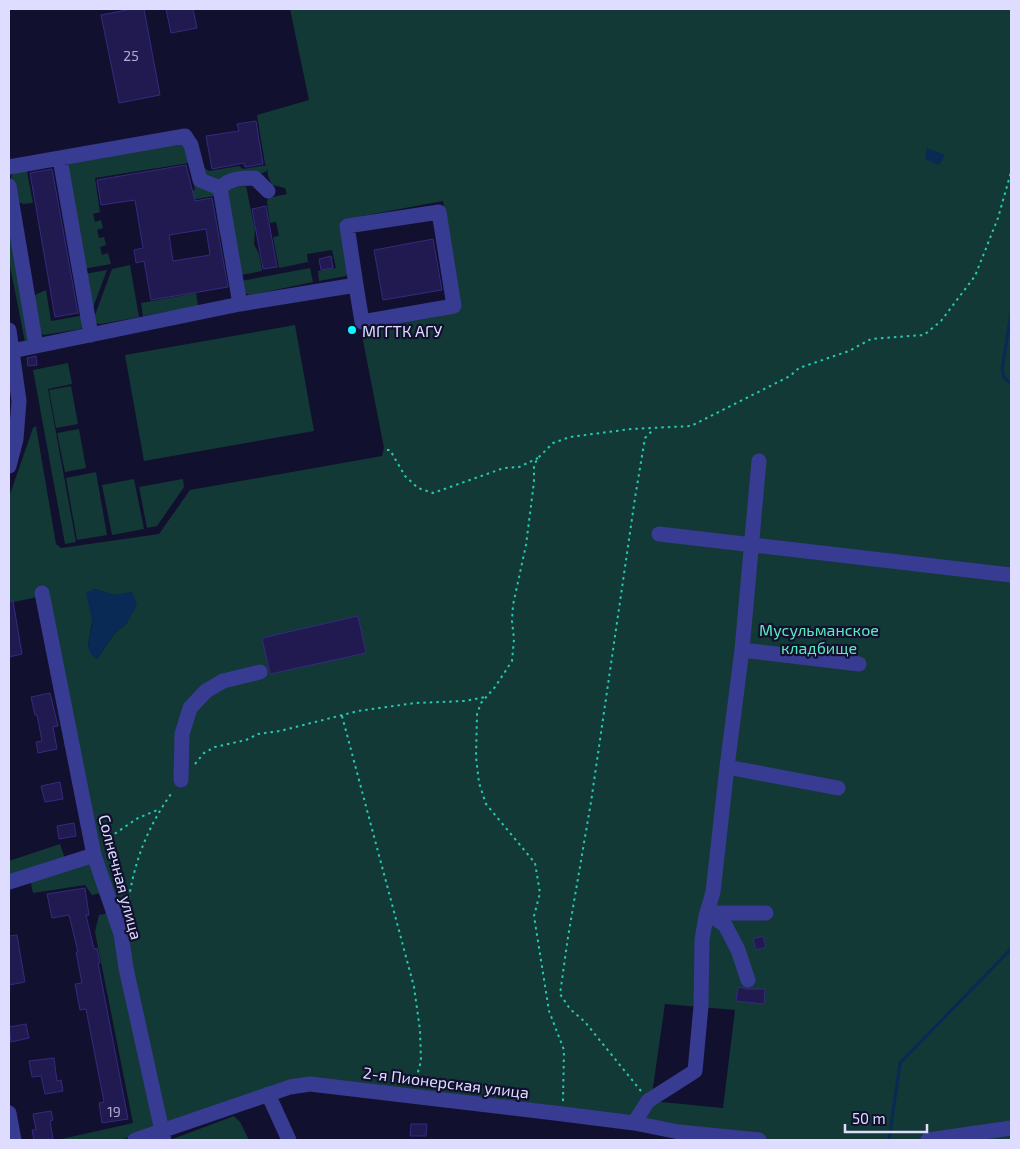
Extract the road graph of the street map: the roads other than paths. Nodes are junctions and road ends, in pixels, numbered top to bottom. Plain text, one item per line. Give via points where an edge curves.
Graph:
1 (60, 159) junction
2 (9, 167) edge
3 (9, 186) edge
4 (220, 188) junction
5 (268, 191) dead end
6 (356, 285) junction
7 (240, 304) junction
8 (9, 330) edge
9 (92, 335) junction
10 (36, 346) junction
11 (12, 351) junction
12 (759, 461) dead end
13 (9, 466) edge
14 (659, 534) dead end
15 (751, 544) junction
16 (1011, 575) edge
17 (42, 593) dead end
18 (742, 650) junction
19 (859, 664) dead end
20 (260, 672) dead end
21 (727, 767) junction
22 (181, 780) road end
23 (838, 788) dead end
24 (93, 849) junction
25 (9, 882) edge
26 (706, 913) junction
27 (766, 913) dead end
28 (748, 980) dead end
29 (268, 1094) junction
30 (9, 1113) edge
31 (634, 1123) junction
32 (1011, 1128) edge
33 (164, 1136) edge
34 (678, 1136) edge
35 (14, 1140) edge
36 (136, 1140) edge
37 (289, 1140) edge
38 (759, 1140) edge
39 (928, 1140) edge

1 - 2 street
1 - 4 street via 185,136 200,180
1 - 9 street
3 - 10 street
4 - 5 street via 232,180 255,178
4 - 7 street
6 - 6 street via 347,226 439,212 454,306 362,322
6 - 7 street
7 - 9 street
8 - 11 street
9 - 10 street
10 - 11 street
11 - 13 street via 19,401 16,439
12 - 15 street
14 - 15 street
15 - 16 street
15 - 18 street
17 - 24 street, Солнечная улица
18 - 19 street
18 - 21 street
20 - 22 street via 223,681 190,708 182,734
21 - 23 street
21 - 26 street via 714,892
24 - 25 street
24 - 33 street, Солнечная улица via 120,934
26 - 27 street
26 - 28 street via 724,925 738,950
26 - 31 street via 695,1071 648,1101
29 - 31 street, 2-я Пионерская улица via 310,1084
29 - 33 street, 2-я Пионерская улица
29 - 37 street
30 - 35 street
31 - 34 street, 2-я Пионерская улица
32 - 39 street
33 - 36 street, 2-я Пионерская улица
34 - 38 street, 2-я Пионерская улица

